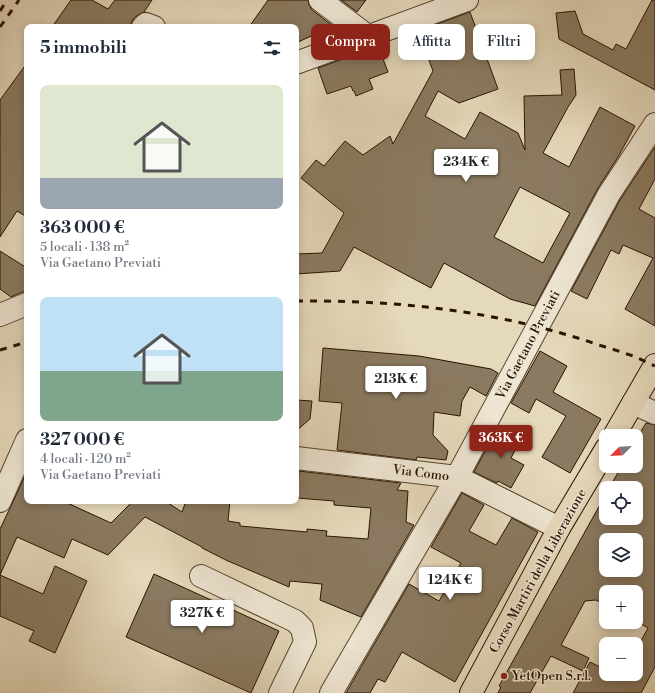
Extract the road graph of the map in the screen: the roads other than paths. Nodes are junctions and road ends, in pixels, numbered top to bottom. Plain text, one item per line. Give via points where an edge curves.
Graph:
1 (320, 0) edge
2 (468, 0) edge
3 (353, 24) edge
4 (390, 28) edge
5 (311, 57) edge
6 (299, 62) edge
7 (655, 124) edge
8 (24, 305) edge
9 (0, 314) edge
10 (655, 365) edge
11 (633, 403) junction
12 (655, 412) edge
13 (618, 429) edge
14 (24, 447) edge
15 (299, 458) edge
16 (599, 461) edge
17 (457, 477) junction
18 (0, 501) edge
19 (559, 528) junction
20 (201, 576) dead end
21 (280, 693) edge
22 (331, 693) edge
23 (471, 693) edge

1 - 3 street
2 - 4 street
5 - 6 street
7 - 17 street, Via Gaetano Previati via 609,194
8 - 9 street
10 - 11 main road
11 - 12 street
11 - 13 main road
14 - 18 street
15 - 17 street, Via Como
16 - 19 main road, Corso Martiri della Liberazione
17 - 19 street, Via Como
17 - 22 street, Via Gaetano Previati
19 - 23 main road, Corso Martiri della Liberazione
20 - 21 street via 295,620 302,628 305,642

